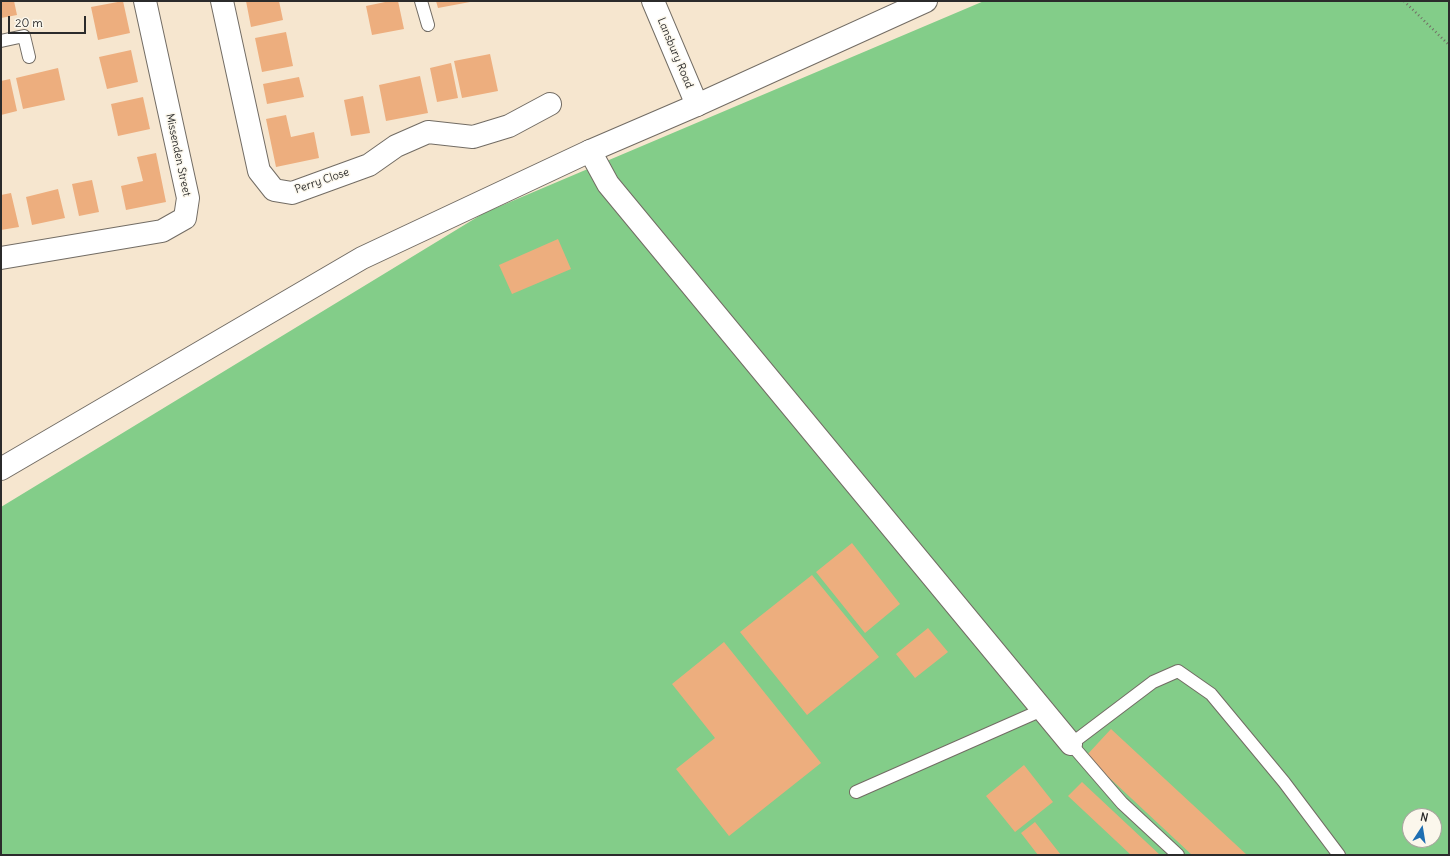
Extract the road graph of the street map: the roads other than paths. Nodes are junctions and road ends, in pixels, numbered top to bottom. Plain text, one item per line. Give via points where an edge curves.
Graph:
1 (145, 1) edge
2 (222, 1) edge
3 (421, 1) edge
4 (653, 1) edge
5 (926, 1) edge
6 (428, 25) dead end
7 (1, 41) edge
8 (29, 57) dead end
9 (550, 104) dead end
10 (697, 105) junction
11 (590, 151) junction
12 (1, 258) edge
13 (1, 469) edge
14 (1042, 710) junction
15 (1070, 744) junction
16 (856, 792) dead end
17 (1178, 855) edge
18 (1339, 855) edge

1 - 12 street, Missenden Street via 188,198 185,218 162,231
2 - 9 street, Perry Close via 259,171 274,190 292,193 369,165 396,146 428,132 478,136 509,126
3 - 6 lane
4 - 10 street, Lansbury Road
5 - 10 street
7 - 8 lane via 24,36
10 - 11 street
11 - 13 street via 362,258
11 - 14 street via 608,184
14 - 15 street
14 - 16 lane
15 - 17 lane via 1122,802
15 - 18 lane via 1152,682 1178,671 1211,694 1284,782

